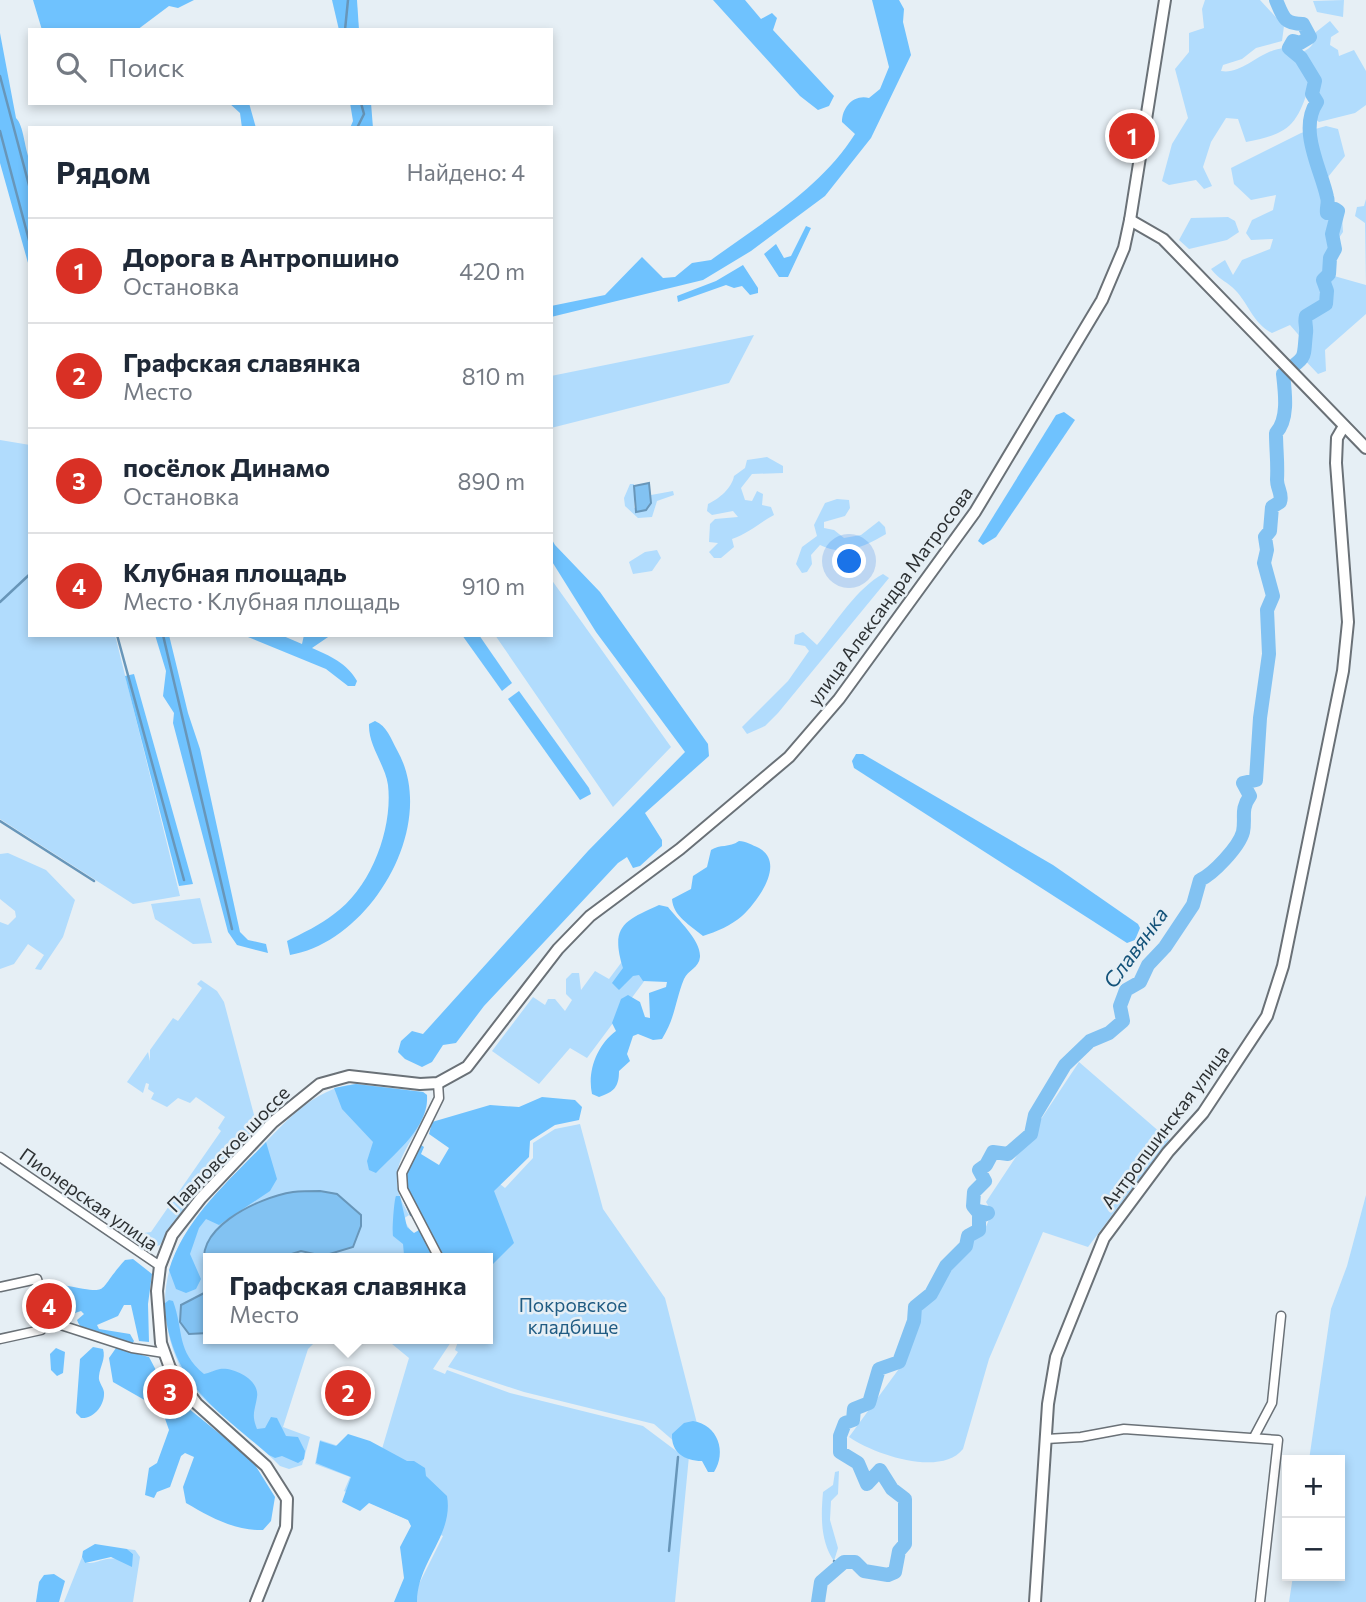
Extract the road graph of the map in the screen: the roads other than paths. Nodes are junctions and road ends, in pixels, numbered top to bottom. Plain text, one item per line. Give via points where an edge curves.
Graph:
1 (1165, 0) edge
2 (1130, 220) junction
3 (1344, 426) junction
4 (1366, 448) edge
5 (438, 1083) junction
6 (0, 1157) edge
7 (436, 1253) edge
8 (160, 1266) junction
9 (0, 1287) edge
10 (1281, 1316) dead end
11 (42, 1319) junction
12 (0, 1339) edge
13 (164, 1353) junction
14 (1254, 1437) junction
15 (1046, 1439) junction
16 (256, 1602) edge
17 (1035, 1602) edge
18 (1260, 1602) edge

1 - 2 main road, улица Александра Матросова
2 - 3 main road via 1163,239
2 - 5 main road, улица Александра Матросова via 1102,300 1040,407 975,512 839,699 789,757 736,805 590,916 558,949 480,1054 453,1078
3 - 4 main road
3 - 15 main road, Антропшинская улица via 1337,438 1336,463 1347,596 1346,647 1283,966 1267,1016 1234,1069 1104,1238 1056,1357
5 - 7 street via 439,1098 402,1173 403,1189
5 - 8 main road, Павловское шоссе via 349,1076 309,1091 201,1198 172,1235
6 - 8 street, Пионерская улица
8 - 13 main road, Павловское шоссе via 157,1316
9 - 11 street via 37,1279 44,1302
10 - 14 street via 1272,1403
11 - 12 street via 41,1330
11 - 13 street via 132,1348
13 - 16 main road, Павловское шоссе via 183,1388 266,1466 287,1499 286,1527
14 - 15 street via 1124,1429
14 - 18 street via 1278,1440
15 - 17 main road, Антропшинская улица

